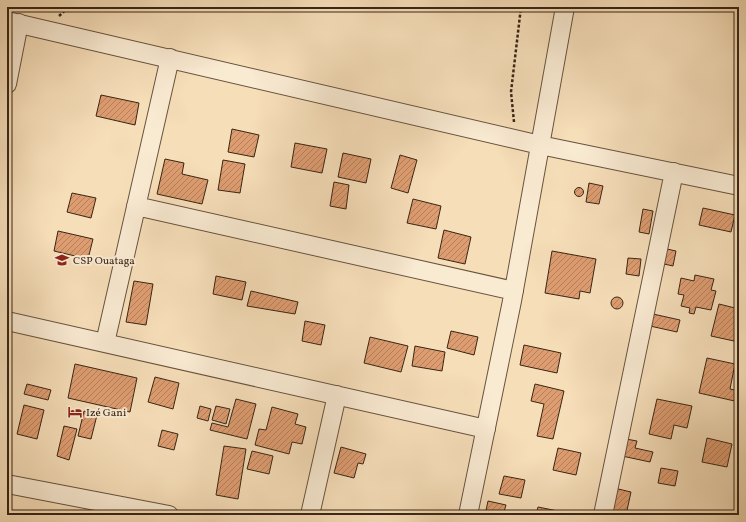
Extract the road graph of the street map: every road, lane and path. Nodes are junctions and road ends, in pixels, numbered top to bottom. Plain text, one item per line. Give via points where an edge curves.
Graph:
1 (521, 7) edge
2 (565, 7) edge
3 (13, 22) edge
4 (170, 58) junction
5 (7, 84) edge
6 (516, 139) junction
7 (540, 144) junction
8 (674, 172) junction
9 (739, 186) edge
10 (136, 206) junction
11 (514, 291) junction
12 (7, 321) edge
13 (105, 343) junction
14 (337, 395) junction
15 (486, 429) junction
16 (7, 484) edge
17 (169, 515) edge
18 (310, 515) edge
19 (468, 515) edge
20 (603, 515) edge

1 - 6 path via 511,92
2 - 7 street
3 - 4 street
3 - 5 street
4 - 6 street
4 - 10 street
6 - 7 street
7 - 8 street
7 - 11 street
8 - 9 street
8 - 20 street
10 - 11 street
10 - 13 street
11 - 15 street
12 - 13 street
13 - 14 street
14 - 15 street
14 - 18 street
15 - 19 street
16 - 17 street

